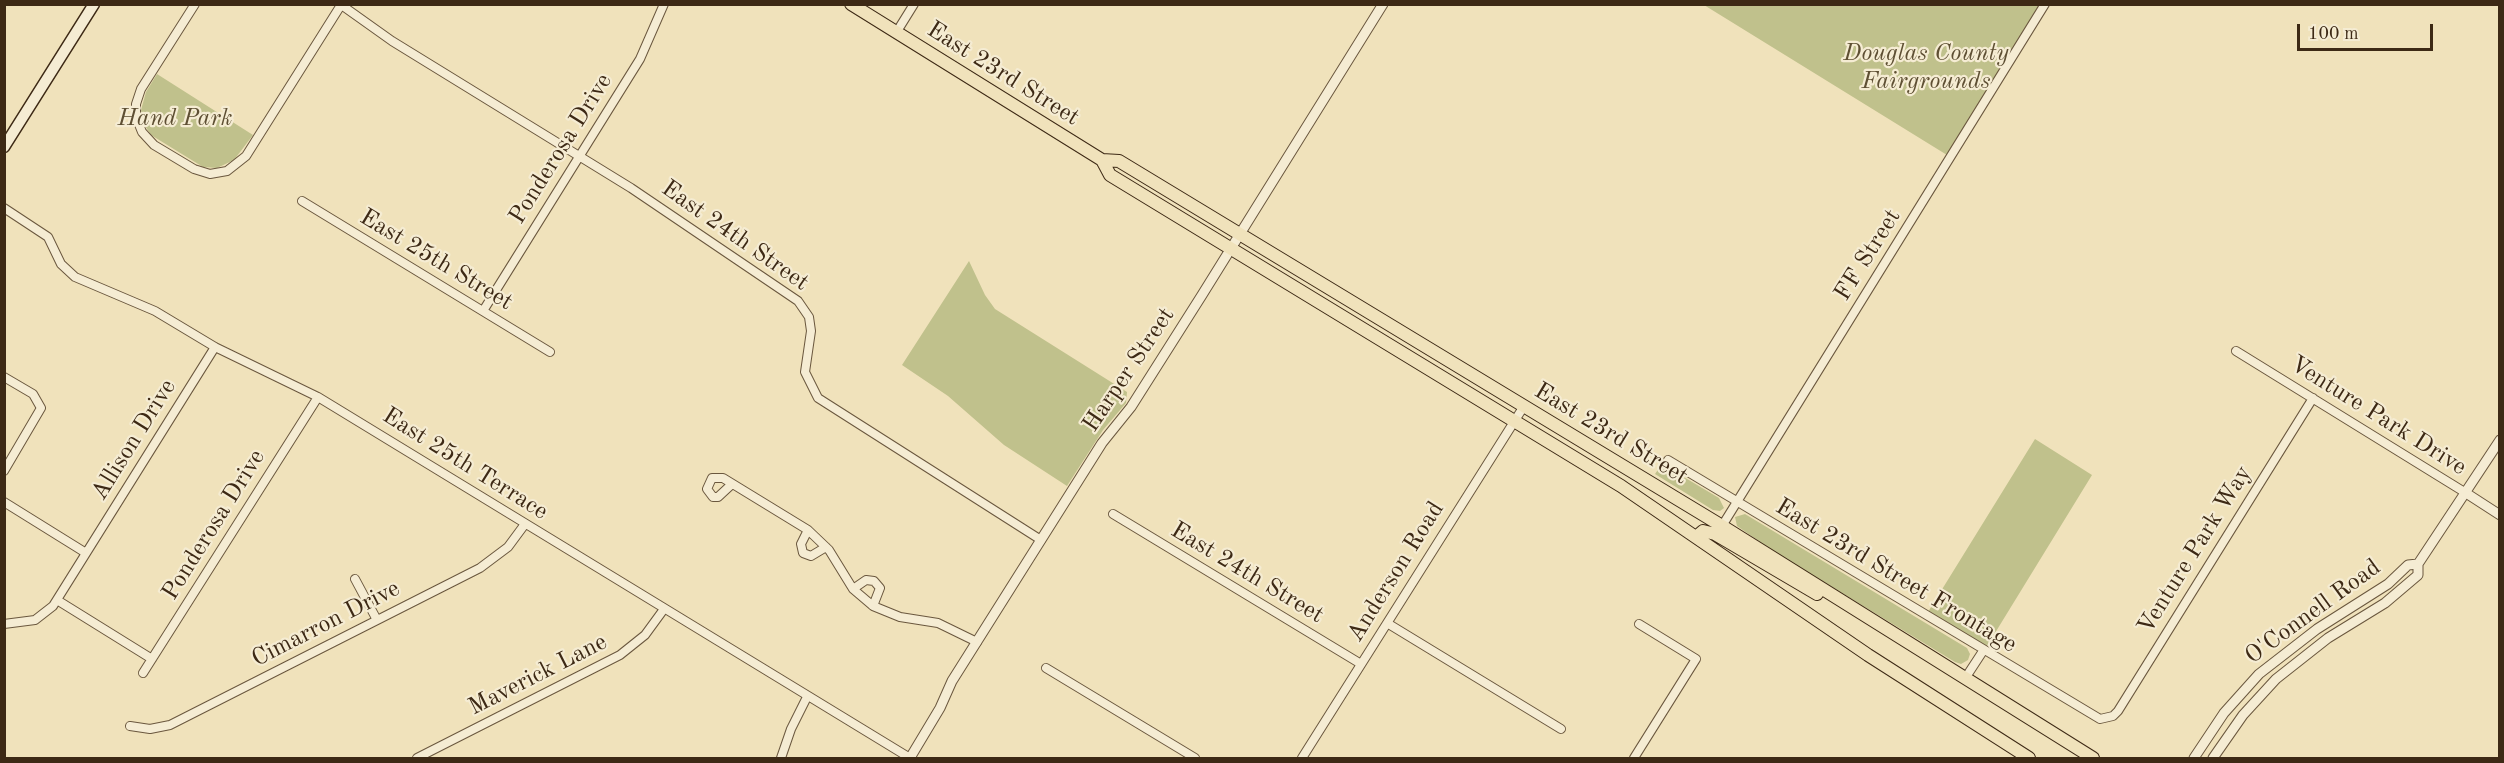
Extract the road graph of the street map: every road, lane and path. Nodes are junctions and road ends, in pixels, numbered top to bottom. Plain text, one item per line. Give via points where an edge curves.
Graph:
1 (94, 4) edge
2 (195, 4) edge
3 (664, 4) edge
4 (851, 4) edge
5 (914, 4) edge
6 (1383, 4) edge
7 (2045, 4) edge
8 (340, 5) edge
9 (897, 33) junction
10 (4, 147) edge
11 (580, 156) junction
12 (1102, 160) junction
13 (302, 201) dead end
14 (4, 208) edge
15 (1240, 234) junction
16 (1231, 249) junction
17 (483, 311) junction
18 (214, 347) junction
19 (2236, 351) dead end
20 (550, 352) dead end
21 (4, 377) edge
22 (318, 397) junction
23 (2313, 398) junction
24 (1524, 406) junction
25 (1515, 421) junction
26 (2499, 440) edge
27 (1668, 460) dead end
28 (4, 471) edge
29 (732, 484) dead end
30 (2466, 493) junction
31 (4, 502) edge
32 (1737, 502) junction
33 (1113, 514) dead end
34 (2499, 515) edge
35 (525, 524) junction
36 (1722, 526) junction
37 (808, 530) junction
38 (1696, 537) junction
39 (1041, 540) junction
40 (826, 547) junction
41 (86, 553) junction
42 (2418, 564) junction
43 (355, 579) dead end
44 (853, 589) junction
45 (57, 600) junction
46 (1842, 600) junction
47 (873, 606) junction
48 (664, 609) junction
49 (377, 620) junction
50 (1387, 623) junction
51 (4, 624) edge
52 (1639, 624) dead end
53 (977, 642) junction
54 (1983, 651) junction
55 (152, 659) junction
56 (1360, 664) junction
57 (1046, 668) dead end
58 (143, 673) dead end
59 (1966, 677) junction
60 (807, 697) junction
61 (2106, 718) joint
62 (130, 726) dead end
63 (1561, 729) dead end
64 (910, 758) edge
65 (417, 759) edge
66 (781, 759) edge
67 (1195, 759) edge
68 (1302, 759) edge
69 (1634, 759) edge
70 (2029, 759) edge
71 (2093, 759) edge
72 (2194, 759) edge
73 (2213, 759) edge

1 - 10 main road
2 - 8 street via 141,89 136,117 142,132 154,145 210,174 227,171 246,156
3 - 11 street, Ponderosa Drive via 640,59
4 - 9 main road, East 23rd Street
5 - 9 street
6 - 15 street, Harper Street
7 - 32 street, FF Street
8 - 11 street, East 24th Street
9 - 12 main road, East 23rd Street
11 - 17 street, Ponderosa Drive
11 - 39 street, East 24th Street via 798,301 809,317 811,331 805,372 818,398
12 - 15 main road, East 23rd Street via 1119,160
12 - 16 main road, East 23rd Street via 1110,175
13 - 17 street, East 25th Street
14 - 18 street, East 25th Terrace via 48,237 61,264 75,277 156,311
15 - 16 street, Harper Street
15 - 24 main road, East 23rd Street
16 - 25 main road, East 23rd Street
16 - 39 street, Harper Street
17 - 20 street, East 25th Street
18 - 22 street, East 25th Terrace
18 - 41 street, Allison Drive
19 - 23 street, Venture Park Drive
21 - 28 street via 33,394 40,408
22 - 35 street, East 25th Terrace
22 - 55 street, Ponderosa Drive
23 - 30 street, Venture Park Drive
23 - 61 street, Venture Park Way via 2118,711
24 - 25 street, Anderson Road
24 - 36 main road, East 23rd Street
25 - 38 main road, East 23rd Street
25 - 50 street, Anderson Road
26 - 30 street, O'Connell Road
27 - 32 street, East 23rd Street Frontage
29 - 37 street
30 - 34 street, Venture Park Drive
30 - 42 street, O'Connell Road
31 - 41 street
32 - 36 street, FF Street
32 - 54 street, East 23rd Street Frontage
33 - 56 street, East 24th Street
35 - 48 street, East 25th Terrace
35 - 49 street, Cimarron Drive via 497,557
36 - 46 main road, East 23rd Street
37 - 40 street
37 - 40 street via 801,544 803,553 811,556
38 - 46 main road via 1702,531 1710,532 1816,593
38 - 70 main road, East 23rd Street
39 - 53 street, Harper Street
40 - 44 street
41 - 45 street, Allison Drive
42 - 72 street, O'Connell Road via 2408,564 2250,682
42 - 73 street, O'Connell Road via 2418,575 2400,591 2317,646 2276,679 2243,715
43 - 49 street
44 - 47 street
44 - 47 street via 866,580 874,581 880,588
45 - 51 street, Allison Drive via 35,620
45 - 55 street
46 - 59 main road, East 23rd Street
47 - 53 street via 900,617 938,623
48 - 60 street, East 25th Terrace
48 - 65 street, Maverick Lane via 645,635 620,655
49 - 62 street, Cimarron Drive via 170,725 150,729
50 - 56 street, Anderson Road
50 - 63 street
52 - 69 street via 1696,659
53 - 64 street, Harper Street
54 - 59 street
54 - 61 street, East 23rd Street Frontage via 2092,717
55 - 58 street, Ponderosa Drive
56 - 68 street, Anderson Road
57 - 67 street
59 - 71 main road, East 23rd Street
60 - 64 street, East 25th Terrace
60 - 66 street

